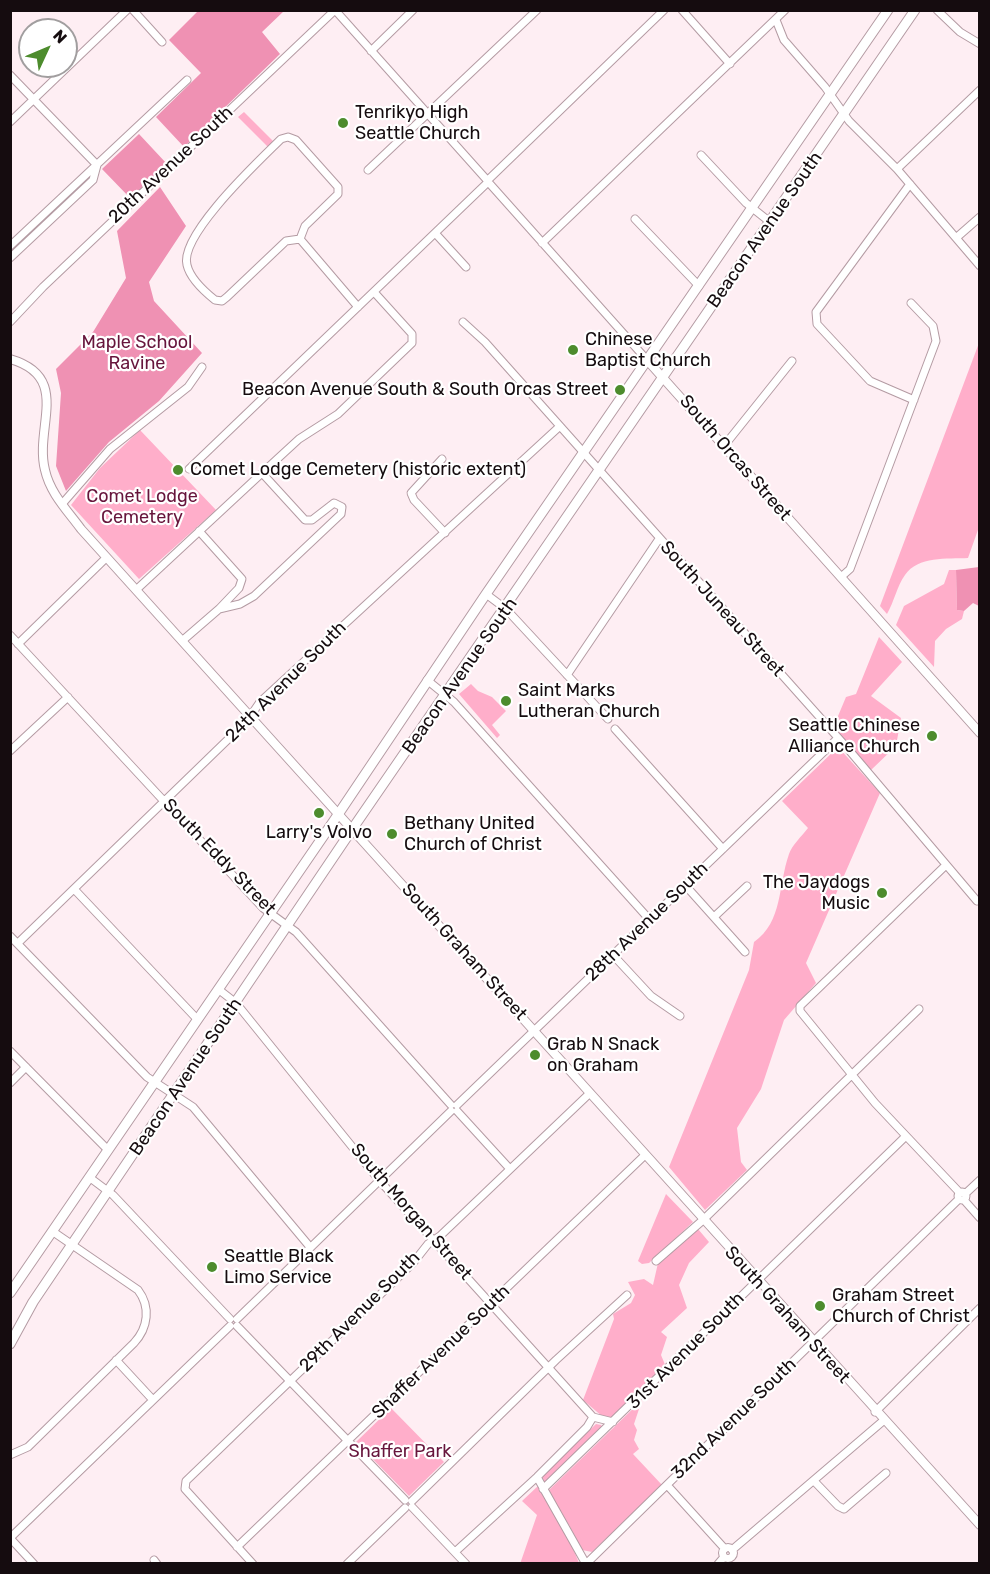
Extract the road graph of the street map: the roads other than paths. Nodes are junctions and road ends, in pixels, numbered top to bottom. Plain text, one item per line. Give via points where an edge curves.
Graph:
1 (126, 10) edge
2 (133, 10) edge
3 (335, 10) edge
4 (413, 10) edge
5 (537, 10) edge
6 (664, 10) edge
7 (682, 10) edge
8 (785, 10) edge
9 (888, 10) edge
10 (915, 10) edge
11 (937, 10) edge
12 (776, 21) junction
13 (162, 42) dead end
14 (980, 44) edge
15 (371, 51) junction
16 (730, 64) junction
17 (10, 75) edge
18 (187, 80) dead end
19 (980, 90) edge
20 (831, 94) junction
21 (34, 99) junction
22 (427, 113) junction
23 (845, 114) junction
24 (10, 122) edge
25 (701, 155) dead end
26 (97, 165) junction
27 (897, 169) junction
28 (368, 170) dead end
29 (487, 181) junction
30 (910, 184) junction
31 (752, 207) junction
32 (980, 217) edge
33 (635, 219) dead end
34 (770, 222) junction
35 (435, 233) junction
36 (956, 238) junction
37 (300, 239) junction
38 (542, 243) junction
39 (10, 246) edge
40 (10, 258) edge
41 (980, 266) edge
42 (466, 267) dead end
43 (699, 286) junction
44 (374, 292) junction
45 (911, 303) dead end
46 (358, 308) junction
47 (10, 322) edge
48 (463, 322) dead end
49 (10, 358) edge
50 (647, 360) junction
51 (792, 361) dead end
52 (202, 367) dead end
53 (664, 378) junction
54 (914, 400) junction
55 (559, 427) junction
56 (724, 446) junction
57 (583, 453) junction
58 (442, 459) dead end
59 (189, 469) dead end
60 (600, 472) junction
61 (261, 473) junction
62 (62, 504) junction
63 (199, 531) junction
64 (445, 533) junction
65 (659, 539) junction
66 (106, 558) junction
67 (841, 577) junction
68 (136, 590) junction
69 (486, 594) junction
70 (219, 609) junction
71 (506, 609) junction
72 (10, 635) edge
73 (182, 641) junction
74 (18, 644) junction
75 (567, 675) junction
76 (427, 680) junction
77 (447, 696) junction
78 (68, 697) junction
79 (251, 715) junction
80 (608, 719) dead end
81 (615, 729) dead end
82 (980, 733) edge
83 (838, 738) junction
84 (10, 751) edge
85 (164, 801) junction
86 (339, 813) junction
87 (354, 828) junction
88 (723, 849) junction
89 (945, 865) junction
90 (685, 885) junction
91 (747, 886) dead end
92 (74, 889) junction
93 (977, 901) dead end
94 (270, 914) junction
95 (714, 917) junction
96 (649, 919) junction
97 (290, 926) junction
98 (10, 936) edge
99 (18, 943) junction
100 (745, 952) dead end
101 (613, 955) junction
102 (218, 989) junction
103 (236, 1003) junction
104 (919, 1009) dead end
105 (680, 1016) dead end
106 (197, 1019) junction
107 (535, 1030) junction
108 (10, 1051) edge
109 (26, 1067) junction
110 (851, 1075) junction
111 (153, 1082) junction
112 (10, 1083) edge
113 (590, 1093) junction
114 (176, 1094) junction
115 (454, 1108) junction
116 (906, 1136) junction
117 (107, 1149) junction
118 (644, 1156) junction
119 (510, 1168) junction
120 (89, 1177) junction
121 (380, 1180) junction
122 (980, 1180) edge
123 (108, 1190) junction
124 (962, 1196) junction
125 (980, 1218) edge
126 (703, 1220) junction
127 (52, 1231) junction
128 (434, 1240) junction
129 (72, 1244) junction
130 (310, 1247) junction
131 (656, 1261) dead end
132 (757, 1281) junction
133 (10, 1293) edge
134 (627, 1295) dead end
135 (492, 1304) junction
136 (980, 1308) edge
137 (233, 1322) junction
138 (812, 1342) junction
139 (10, 1344) edge
140 (116, 1360) junction
141 (549, 1367) junction
142 (290, 1381) junction
143 (153, 1400) junction
144 (875, 1412) junction
145 (593, 1417) junction
146 (883, 1421) junction
147 (613, 1422) junction
148 (348, 1442) junction
149 (10, 1455) edge
150 (886, 1473) dead end
151 (537, 1477) junction
152 (814, 1480) junction
153 (667, 1485) junction
154 (543, 1489) junction
155 (408, 1504) junction
156 (980, 1525) edge
157 (10, 1538) edge
158 (237, 1547) junction
159 (455, 1552) junction
160 (728, 1553) junction
161 (34, 1563) edge
162 (253, 1563) edge
163 (347, 1563) edge
164 (466, 1563) edge
165 (586, 1563) edge
166 (717, 1563) edge
167 (737, 1563) edge

1 - 21 street
2 - 13 street
3 - 15 street, South Orcas Street
3 - 47 street, 20th Avenue South
4 - 15 street
5 - 22 street
6 - 29 street
7 - 16 street
8 - 12 street
9 - 20 main road, Beacon Avenue South
10 - 23 main road, Beacon Avenue South
11 - 14 street
12 - 16 street
12 - 20 street via 784,40
15 - 22 street, South Orcas Street
16 - 38 street
17 - 21 street
18 - 26 street
19 - 27 street
20 - 23 street
20 - 31 main road, Beacon Avenue South
21 - 24 street
21 - 26 street
22 - 28 street
22 - 29 street, South Orcas Street
23 - 27 street
23 - 34 main road, Beacon Avenue South
25 - 31 street
26 - 39 street
26 - 40 street via 93,180
27 - 30 street
29 - 35 street
29 - 38 street, South Orcas Street
30 - 36 street
30 - 54 street via 815,317 817,324 870,381
31 - 34 street
31 - 43 main road, Beacon Avenue South
32 - 36 street
33 - 43 street
34 - 53 main road, Beacon Avenue South
35 - 42 street
35 - 44 street
36 - 41 street
37 - 37 street via 285,242 219,302 187,266 187,253 195,237 230,191 281,139 288,137 296,140 338,190 336,198 302,230
37 - 46 street
38 - 50 street, South Orcas Street
43 - 50 main road, Beacon Avenue South
44 - 46 street
44 - 61 street via 412,334 413,340 338,414 299,439
45 - 54 street via 935,332 936,341
46 - 59 street
48 - 55 street, South Juneau Street
49 - 62 street, South Graham Street via 33,369 44,385 48,406 44,463 51,488
50 - 53 street, South Orcas Street
50 - 57 main road, Beacon Avenue South
51 - 56 street
52 - 62 street via 188,387 110,449
53 - 56 street, South Orcas Street
53 - 60 main road, Beacon Avenue South
54 - 67 street via 850,569
55 - 57 street, South Juneau Street
55 - 64 street, 24th Avenue South
56 - 67 street, South Orcas Street
57 - 60 street, South Juneau Street
57 - 69 main road, Beacon Avenue South
58 - 64 street via 411,494
60 - 65 street, South Juneau Street
60 - 71 main road, Beacon Avenue South
61 - 63 street
61 - 70 street via 303,519 309,521 333,503 342,507 338,517 254,596
62 - 66 street, South Graham Street
63 - 68 street
63 - 70 street via 242,579 239,588
64 - 79 street, 24th Avenue South via 286,677
65 - 75 street
65 - 83 street, South Juneau Street
66 - 68 street, South Graham Street
66 - 74 street
67 - 82 street, South Orcas Street
68 - 73 street, South Graham Street
69 - 71 street
69 - 76 main road, Beacon Avenue South
70 - 73 street
71 - 75 street
71 - 77 main road, Beacon Avenue South
72 - 74 street, South Eddy Street
73 - 79 street, South Graham Street
74 - 78 street, South Eddy Street
75 - 80 street
76 - 77 street
76 - 86 main road, Beacon Avenue South
77 - 87 main road, Beacon Avenue South
77 - 96 street
78 - 84 street
78 - 85 street, South Eddy Street
79 - 85 street, 24th Avenue South
79 - 86 street, South Graham Street
81 - 88 street
83 - 88 street, 28th Avenue South
83 - 89 street, South Juneau Street
85 - 92 street, 24th Avenue South
85 - 94 street, South Eddy Street
86 - 87 street, South Graham Street
86 - 94 main road, Beacon Avenue South
87 - 97 main road, Beacon Avenue South
87 - 107 street, South Graham Street
88 - 90 street, 28th Avenue South
89 - 93 street, South Juneau Street
89 - 110 street via 800,1006
90 - 95 street
90 - 96 street, 28th Avenue South
91 - 95 street
92 - 99 street, 24th Avenue South
92 - 106 street
94 - 97 street, South Eddy Street
94 - 102 main road, Beacon Avenue South
95 - 100 street
96 - 101 street, 28th Avenue South
97 - 103 main road, Beacon Avenue South
97 - 115 street, South Eddy Street
98 - 99 street
99 - 111 street
101 - 105 street via 651,996
101 - 107 street, 28th Avenue South
102 - 103 street, South Morgan Street
102 - 106 main road, Beacon Avenue South
103 - 114 main road, Beacon Avenue South
103 - 121 street, South Morgan Street
104 - 110 street
106 - 111 main road, Beacon Avenue South
107 - 113 street, South Graham Street
107 - 115 street, 28th Avenue South
108 - 109 street
109 - 112 street
109 - 117 street
110 - 116 street
110 - 126 street
111 - 114 street
111 - 117 main road, Beacon Avenue South
113 - 118 street, South Graham Street
113 - 119 street, 29th Avenue South
114 - 123 main road, Beacon Avenue South
114 - 130 street via 193,1107
115 - 119 street, South Eddy Street
115 - 121 street, 28th Avenue South
116 - 124 street
116 - 132 street, 31st Avenue South
117 - 120 main road, Beacon Avenue South
118 - 126 street, South Graham Street
118 - 135 street, Shaffer Avenue South
119 - 128 street, 29th Avenue South
120 - 123 street
120 - 127 main road, Beacon Avenue South
121 - 128 street, South Morgan Street
121 - 130 street, 28th Avenue South
122 - 124 street, 32nd Avenue South
123 - 129 main road, Beacon Avenue South
123 - 137 street
124 - 125 street
124 - 138 street, 32nd Avenue South
126 - 131 street
126 - 132 street, South Graham Street
127 - 129 street
127 - 133 main road, Beacon Avenue South
128 - 135 street, South Morgan Street
128 - 142 street, 29th Avenue South
129 - 139 main road, Beacon Avenue South
129 - 140 street via 138,1290 145,1302 143,1331
130 - 137 street, 28th Avenue South
132 - 138 street, South Graham Street
132 - 147 street, 31st Avenue South
134 - 141 street
135 - 141 street, South Morgan Street
135 - 148 street, Shaffer Avenue South
136 - 144 street
137 - 142 street
137 - 143 street, 28th Avenue South
138 - 144 street, South Graham Street
138 - 153 street, 32nd Avenue South
140 - 143 street
140 - 149 street via 27,1447
141 - 145 street, South Morgan Street
141 - 155 street
142 - 148 street
142 - 158 street, 29th Avenue South via 184,1484 184,1489
143 - 157 street, 28th Avenue South
144 - 146 street, South Graham Street
145 - 147 street
145 - 151 street
146 - 152 street
146 - 156 street, South Graham Street
147 - 154 street, 31st Avenue South
148 - 155 street
148 - 158 street, Shaffer Avenue South
150 - 152 street via 844,1509
151 - 154 street
151 - 159 street
152 - 160 street
153 - 160 street
153 - 165 street, 32nd Avenue South
154 - 165 street
155 - 159 street
155 - 163 street
157 - 161 street
158 - 162 street
159 - 164 street
160 - 166 street
160 - 167 street

